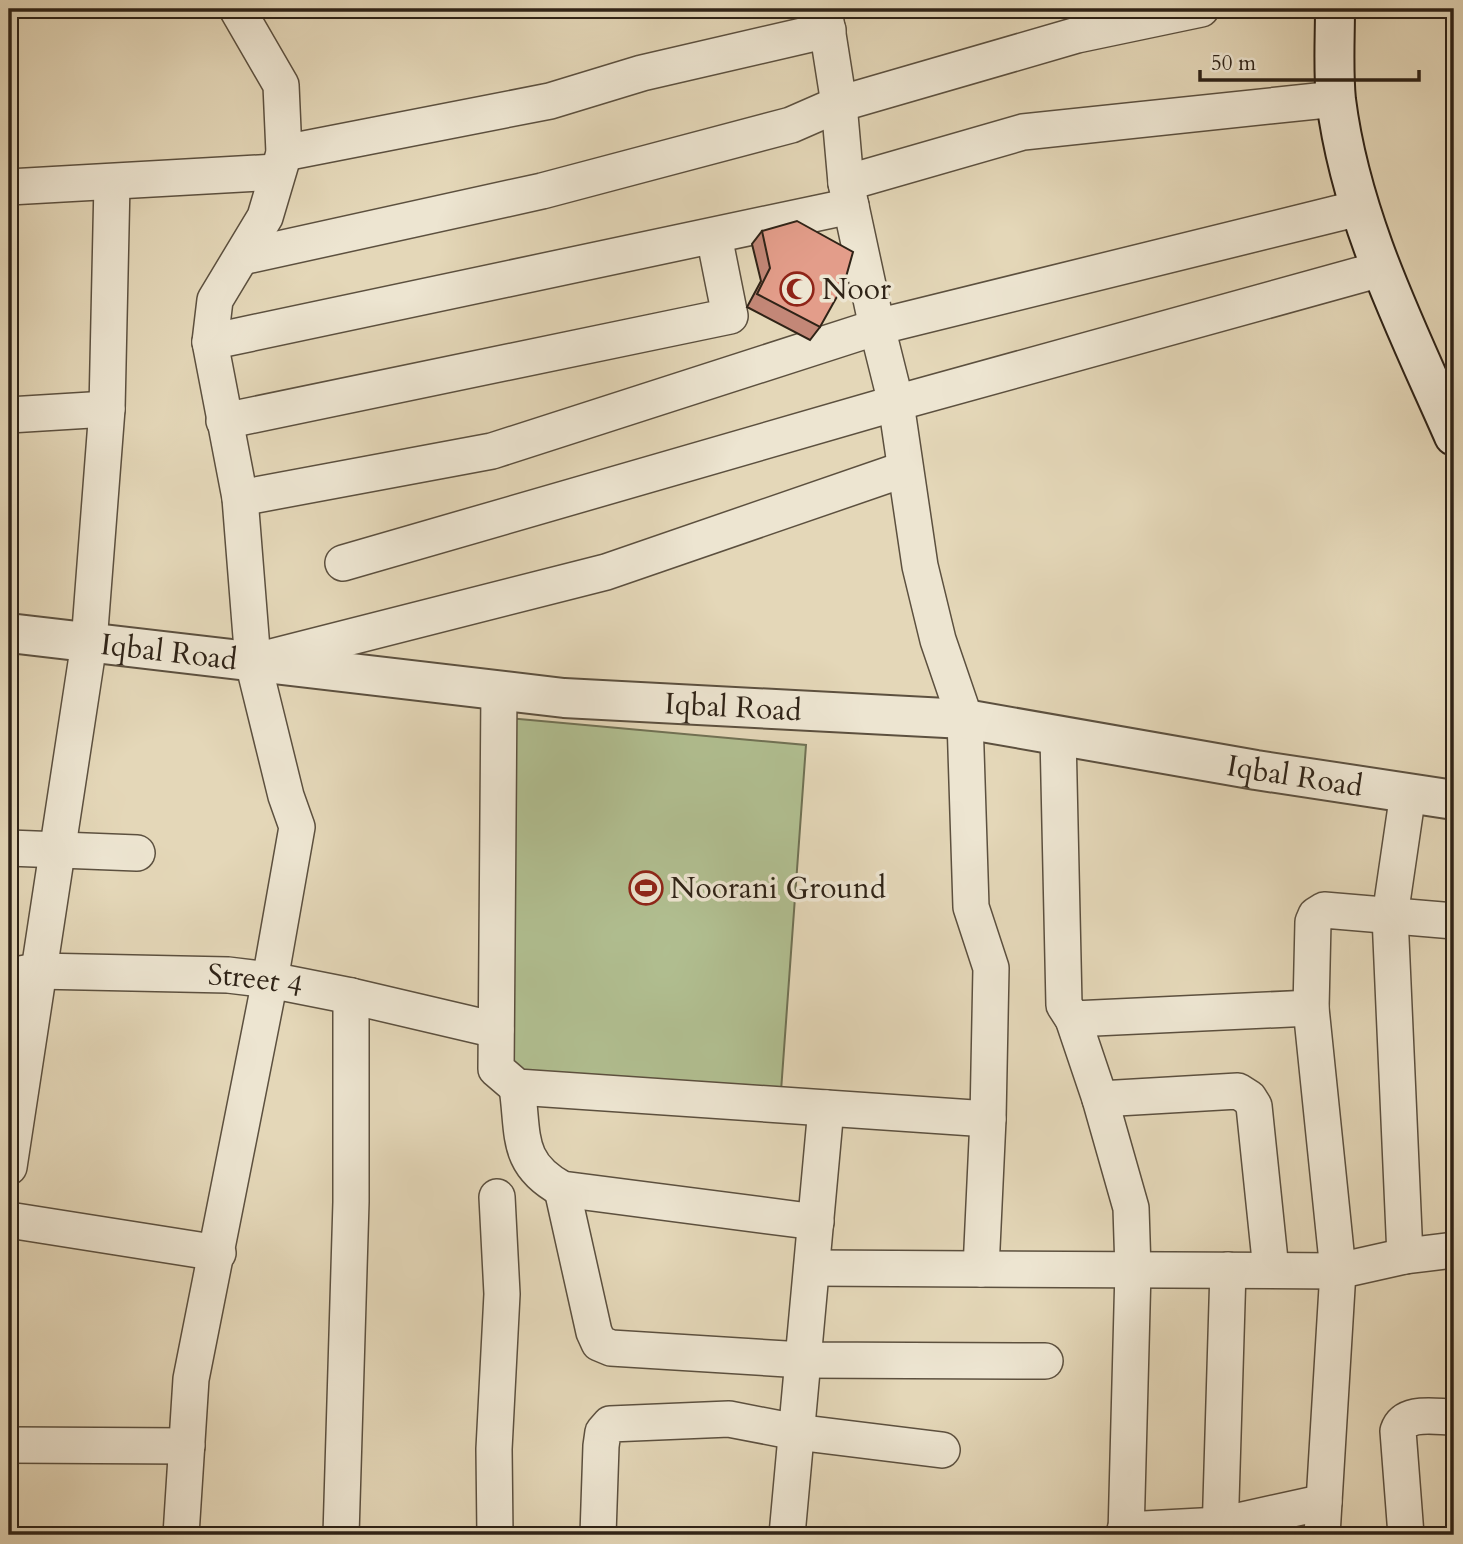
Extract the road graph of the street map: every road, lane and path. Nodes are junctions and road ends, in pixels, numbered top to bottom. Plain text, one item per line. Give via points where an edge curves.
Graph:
1 (236, 9) edge
2 (1201, 9) edge
3 (1335, 9) edge
4 (826, 19) edge
5 (1336, 99) junction
6 (839, 104) junction
7 (280, 163) junction
8 (112, 183) junction
9 (9, 187) edge
10 (849, 194) junction
11 (1359, 208) junction
12 (714, 236) junction
13 (242, 257) junction
14 (1381, 269) junction
15 (877, 327) junction
16 (210, 342) junction
17 (896, 403) junction
18 (107, 409) junction
19 (9, 415) edge
20 (224, 421) junction
21 (1454, 436) edge
22 (905, 468) junction
23 (240, 498) junction
24 (343, 563) dead end
25 (9, 633) edge
26 (89, 643) junction
27 (253, 662) junction
28 (499, 690) junction
29 (965, 719) junction
30 (1058, 735) junction
31 (1408, 793) junction
32 (1454, 800) edge
33 (9, 848) edge
34 (57, 850) junction
35 (137, 853) dead end
36 (1390, 916) junction
37 (1454, 921) edge
38 (23, 974) edge
39 (271, 981) junction
40 (351, 996) junction
41 (1311, 1008) junction
42 (1073, 1019) junction
43 (496, 1030) junction
44 (517, 1087) junction
45 (1100, 1099) junction
46 (826, 1108) junction
47 (988, 1119) junction
48 (9, 1167) edge
49 (562, 1189) junction
50 (497, 1196) dead end
51 (9, 1220) edge
52 (816, 1222) junction
53 (1454, 1250) edge
54 (218, 1253) junction
55 (1405, 1256) junction
56 (812, 1268) junction
57 (981, 1269) junction
58 (1133, 1270) junction
59 (1228, 1270) junction
60 (1271, 1270) junction
61 (1338, 1271) junction
62 (803, 1360) junction
63 (1045, 1361) dead end
64 (1454, 1417) edge
65 (796, 1432) junction
66 (9, 1445) edge
67 (187, 1446) junction
68 (942, 1450) dead end
69 (1323, 1519) edge
70 (1220, 1530) edge
71 (1126, 1532) edge
72 (181, 1535) edge
73 (341, 1535) edge
74 (495, 1535) edge
75 (598, 1535) edge
76 (786, 1535) edge
77 (1406, 1535) edge

1 - 7 street via 281,85
2 - 6 street via 1077,35
3 - 5 street
4 - 6 street
4 - 7 street via 551,101
5 - 10 street via 1023,132
5 - 11 street
6 - 10 street
6 - 13 street via 791,125 555,187
7 - 8 street
7 - 13 street via 265,217
8 - 9 street
8 - 18 street
10 - 12 street
10 - 15 street
11 - 14 street
11 - 15 street
12 - 16 street
12 - 20 street via 730,316
13 - 16 street via 215,300
14 - 17 street
14 - 21 street
15 - 17 street
15 - 23 street via 492,451
16 - 20 street
17 - 22 street
17 - 24 street
18 - 19 street
18 - 26 street
20 - 23 street
22 - 27 street via 606,572
22 - 29 street via 920,566
23 - 27 street
25 - 26 street, Iqbal Road
26 - 27 street, Iqbal Road
26 - 34 street
27 - 28 street, Iqbal Road
27 - 39 street via 297,827
28 - 29 street, Iqbal Road via 578,699
28 - 43 street
29 - 30 street, Iqbal Road
29 - 47 street via 971,907 991,968
30 - 31 street, Iqbal Road
30 - 42 street via 1064,1005
31 - 32 street, Iqbal Road
31 - 36 street
33 - 34 street
34 - 35 street
34 - 38 street
36 - 37 street
36 - 41 street via 1324,910 1316,915
36 - 55 street
38 - 39 street, Street 4 via 228,975
38 - 48 street
39 - 40 street, Street 4
39 - 54 street
40 - 43 street, Street 4
40 - 73 street via 351,1202
41 - 42 street
41 - 61 street
42 - 45 street
43 - 44 street via 496,1069
44 - 46 street
44 - 49 street via 528,1161 540,1177
45 - 58 street via 1131,1208
45 - 60 street via 1238,1091 1249,1098 1254,1106
46 - 47 street
46 - 52 street
47 - 57 street
49 - 52 street
49 - 62 street via 599,1343 611,1348
50 - 74 street via 502,1294
51 - 54 street
52 - 56 street
53 - 55 street
54 - 67 street via 191,1379
55 - 61 street
56 - 57 street
56 - 62 street
57 - 58 street
58 - 59 street
58 - 71 street
59 - 60 street
59 - 70 street
60 - 61 street
61 - 69 street
62 - 63 street
62 - 65 street
64 - 77 street via 1408,1418 1401,1423
65 - 68 street
65 - 75 street via 729,1419 610,1424 601,1446
65 - 76 street
66 - 67 street
67 - 72 street
69 - 70 street
70 - 71 street

